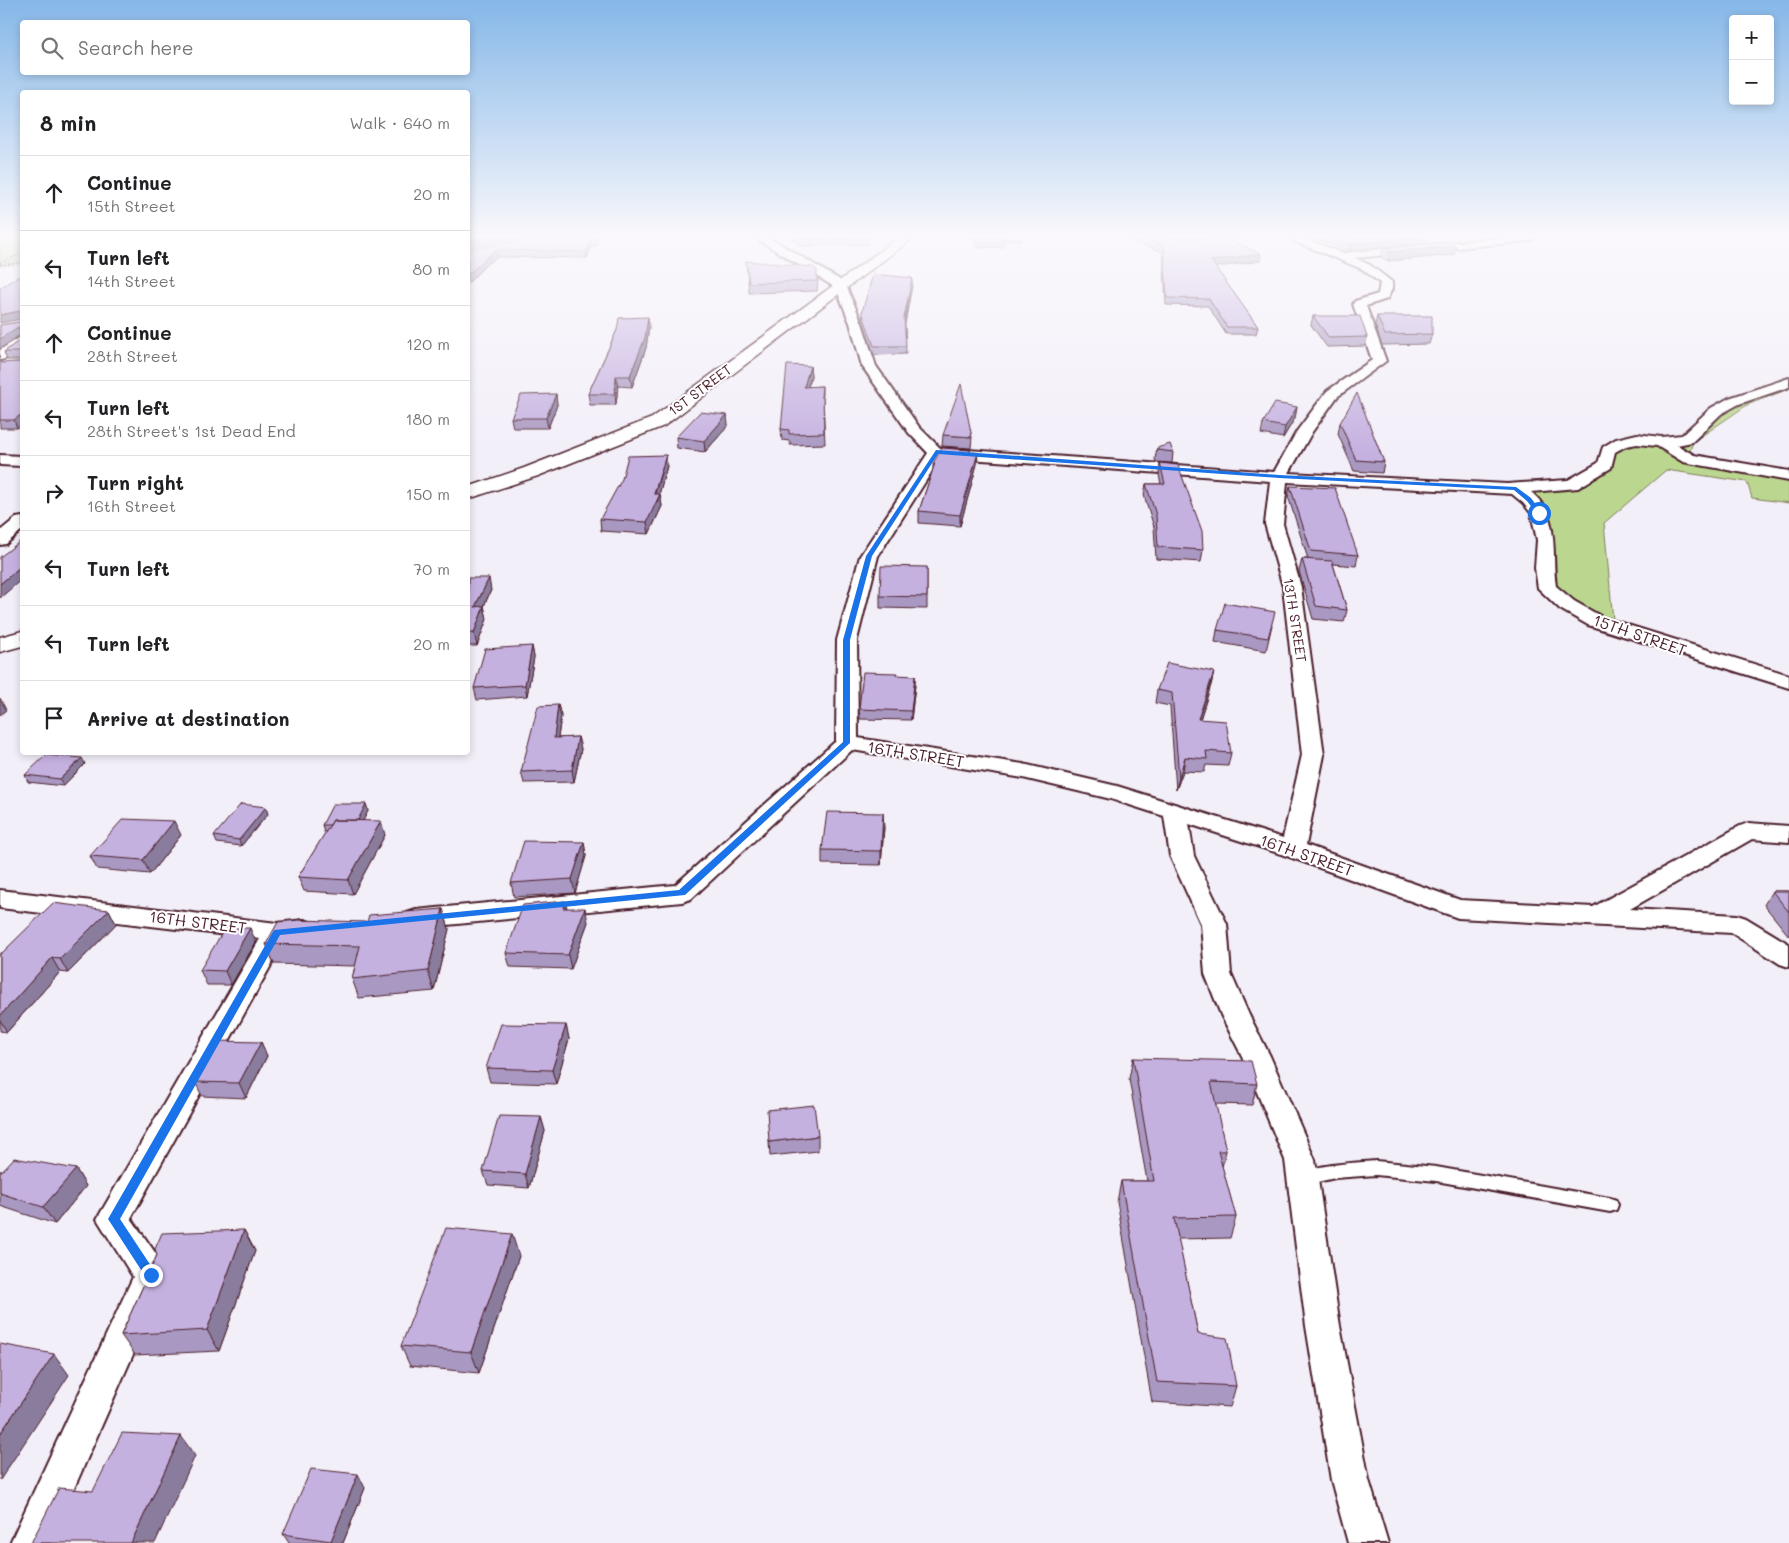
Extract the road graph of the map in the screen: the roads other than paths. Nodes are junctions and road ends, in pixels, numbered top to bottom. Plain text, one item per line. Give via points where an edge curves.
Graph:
1 (809, 310) edge
2 (851, 310) edge
3 (1361, 310) edge
4 (20, 342) edge
5 (2, 362) edge
6 (1789, 382) edge
7 (1661, 442) junction
8 (936, 452) junction
9 (2, 453) edge
10 (20, 460) edge
11 (1789, 476) edge
12 (1279, 477) junction
13 (1516, 488) junction
14 (470, 492) edge
15 (20, 524) edge
16 (0, 540) edge
17 (20, 639) edge
18 (0, 645) edge
19 (1789, 682) edge
20 (846, 743) junction
21 (1175, 811) junction
22 (1789, 834) edge
23 (1293, 850) junction
24 (0, 899) edge
25 (1598, 916) junction
26 (396, 920) edge
27 (327, 927) edge
28 (277, 932) junction
29 (1789, 957) edge
30 (1303, 1179) junction
31 (1610, 1204) dead end
32 (30, 1543) edge
33 (1368, 1543) edge

1 - 14 main road, 1ST STREET via 658,422
2 - 8 street via 869,366 914,430
3 - 12 street, 13TH STREET via 1379,360 1332,394 1305,431
4 - 5 street
6 - 7 street via 1734,401 1716,411 1688,439
7 - 11 street via 1690,459
7 - 13 street via 1637,439 1621,442 1608,450 1605,465 1572,485
8 - 12 street
8 - 20 street via 869,556 846,640
9 - 10 street
12 - 13 street
12 - 23 street, 13TH STREET via 1274,524 1292,587 1313,755
13 - 19 street, 15TH STREET via 1539,513 1546,540 1544,568 1547,588 1567,606 1595,622
15 - 16 street
17 - 18 main road
20 - 21 street, 16TH STREET via 1023,771 1117,792
20 - 26 street, 16TH STREET via 682,893
21 - 23 street, 16TH STREET
21 - 30 street via 1182,856 1214,924 1218,974 1300,1160
22 - 25 street via 1748,831
23 - 25 street, 16TH STREET via 1458,909
24 - 28 street, 16TH STREET
25 - 29 street, 16TH STREET via 1738,924
27 - 28 street, 16TH STREET
28 - 32 street via 114,1219 151,1275
30 - 31 lane via 1335,1171 1376,1168 1436,1174
30 - 33 street via 1323,1326 1348,1470

